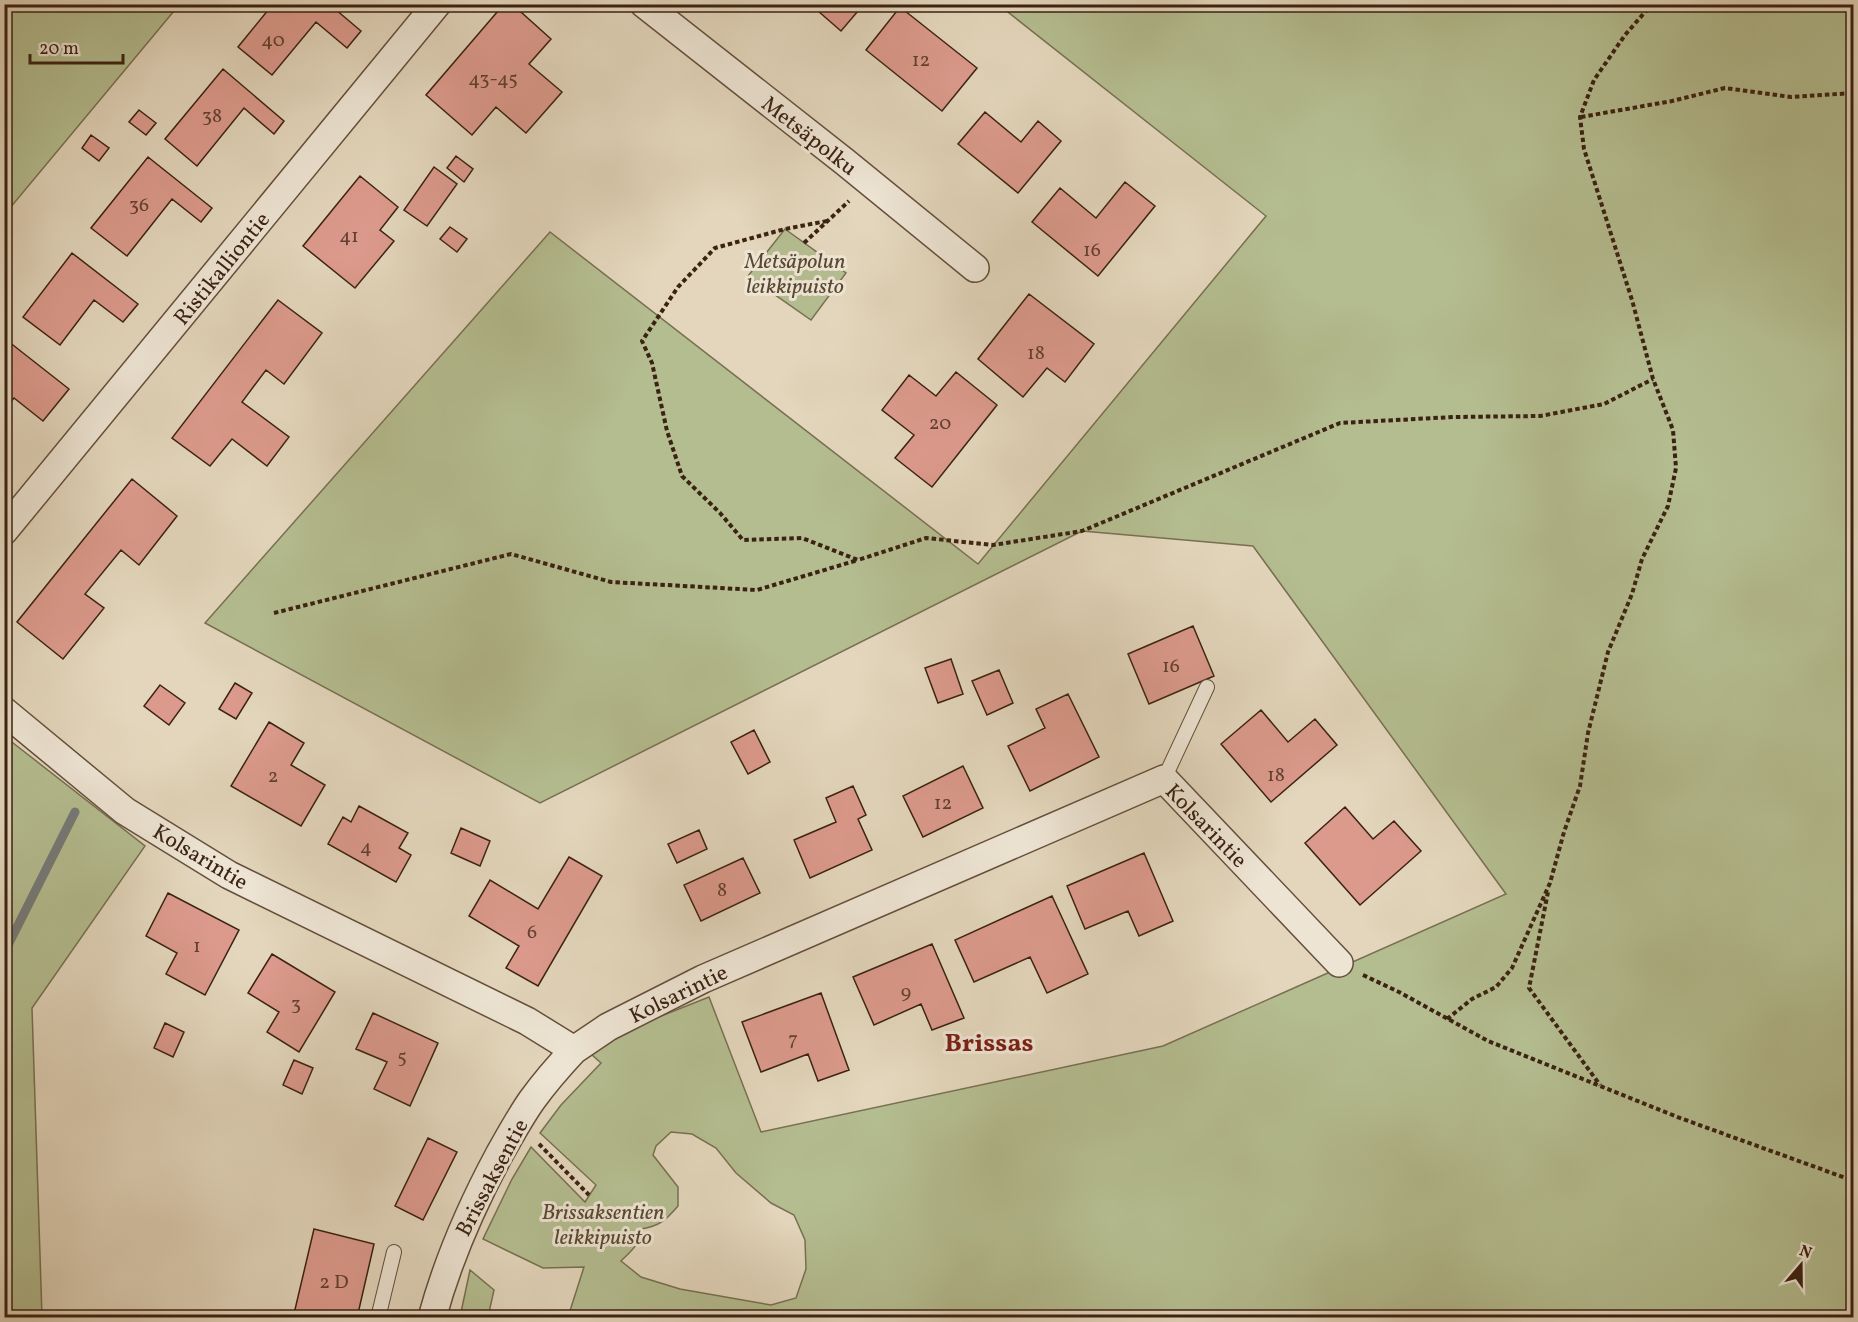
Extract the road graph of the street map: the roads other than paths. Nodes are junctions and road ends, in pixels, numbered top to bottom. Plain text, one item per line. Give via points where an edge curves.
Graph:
1 (437, 4) edge
2 (644, 4) edge
3 (975, 268) dead end
4 (4, 531) edge
5 (1207, 687) dead end
6 (4, 711) edge
7 (1164, 779) junction
8 (1339, 963) road end
9 (574, 1050) junction
10 (394, 1252) dead end
11 (378, 1317) edge
12 (432, 1317) edge

1 - 4 street, Ristikalliontie
2 - 3 street, Metsäpolku
5 - 7 lane
6 - 9 street, Kolsarintie via 125,811 229,875 527,1021
7 - 8 street, Kolsarintie
7 - 9 street, Kolsarintie via 703,979 608,1027
9 - 12 street, Brissaksentie via 531,1101 488,1176 460,1232
10 - 11 lane

